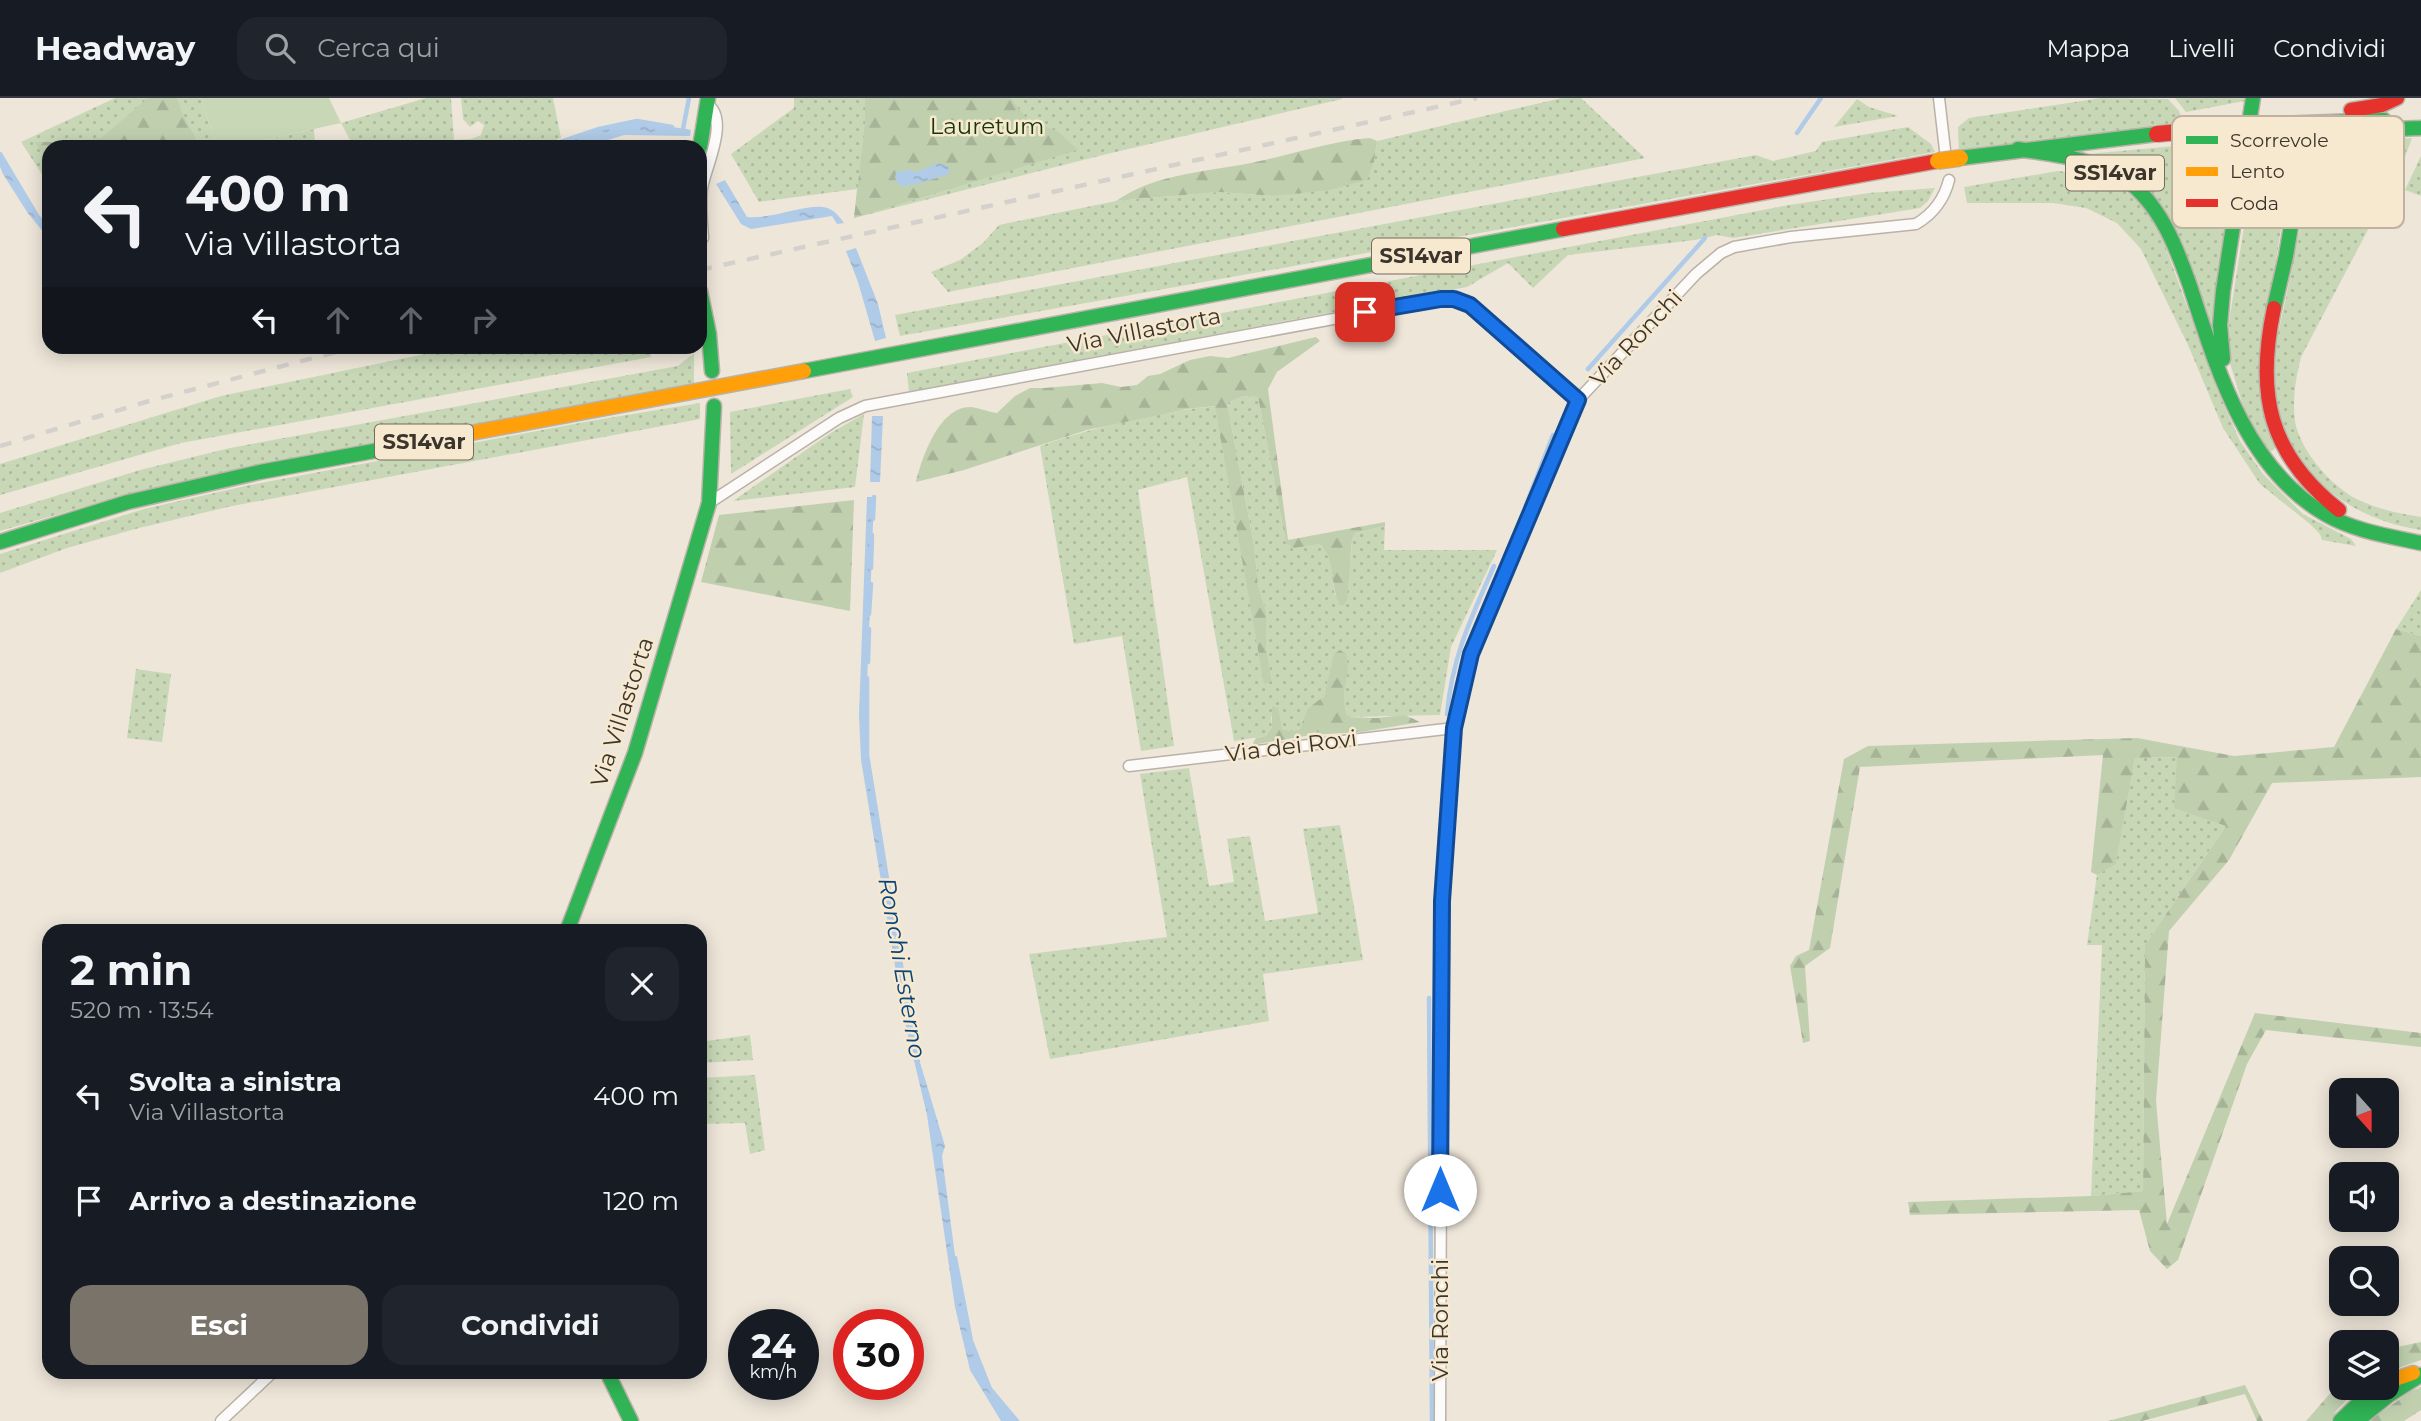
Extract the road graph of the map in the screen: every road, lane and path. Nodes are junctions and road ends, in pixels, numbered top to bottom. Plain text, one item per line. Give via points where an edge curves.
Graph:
1 (1939, 98) edge
2 (2253, 98) edge
3 (2398, 98) edge
4 (707, 101) edge
5 (2250, 116) edge
6 (2285, 116) edge
7 (2172, 133) edge
8 (701, 140) edge
9 (2018, 149) junction
10 (1941, 155) junction
11 (707, 169) edge
12 (1949, 180) dead end
13 (2234, 228) edge
14 (2291, 228) edge
15 (707, 324) edge
16 (712, 371) dead end
17 (1578, 400) junction
18 (714, 406) dead end
19 (2234, 407) junction
20 (709, 503) junction
21 (0, 542) edge
22 (2421, 542) edge
23 (1454, 728) junction
24 (1129, 766) dead end
25 (570, 924) edge
26 (2421, 1373) edge
27 (2399, 1377) edge
28 (266, 1379) edge
29 (610, 1379) edge
30 (2362, 1400) edge
31 (221, 1421) edge
32 (631, 1421) edge
33 (1440, 1421) edge
34 (2340, 1421) edge
35 (2357, 1421) edge

1 - 10 street
2 - 5 main road
3 - 6 main road via 2382,105
4 - 8 main road
4 - 11 street via 718,127
7 - 9 main road, SS14var, bridge
9 - 10 main road, SS14var, bridge via 1960,158
9 - 19 main road, SS14var via 2104,168 2147,196 2177,250
10 - 21 main road, SS14var via 248,475 128,502
12 - 17 street, Via Ronchi via 1940,203 1916,224 1791,237 1721,253
13 - 19 main road via 2220,325
14 - 22 main road via 2268,343 2267,392 2286,454 2331,504 2365,525
15 - 16 main road
17 - 20 street, Via Villastorta via 1470,305 1441,299 865,406 839,418
17 - 23 street, Via Ronchi via 1471,654
18 - 20 main road, Via Villastorta
19 - 22 main road via 2256,449 2277,476 2311,504 2364,531
20 - 25 main road, Via Villastorta via 635,752
23 - 24 street, Via dei Rovi
23 - 33 street, Via Ronchi via 1442,901
26 - 27 main road
26 - 35 main road
28 - 31 street
29 - 32 main road
30 - 34 main road

